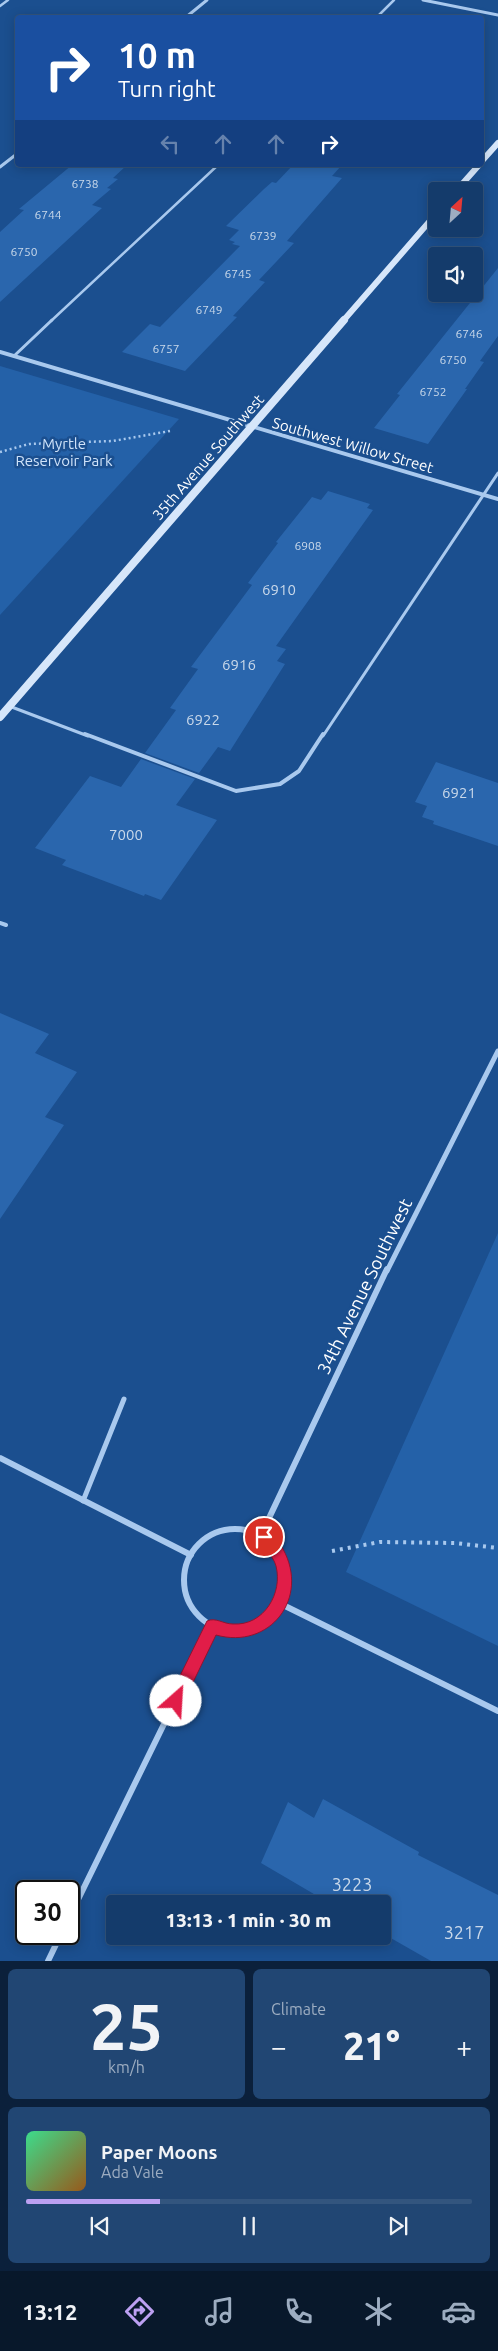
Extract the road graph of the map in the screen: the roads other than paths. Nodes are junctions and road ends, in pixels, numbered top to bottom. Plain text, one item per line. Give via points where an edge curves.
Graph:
1 (8, 0) edge
2 (207, 0) edge
3 (394, 0) edge
4 (423, 0) edge
5 (0, 6) edge
6 (189, 15) edge
7 (379, 15) edge
8 (498, 15) edge
9 (498, 142) edge
10 (15, 155) edge
11 (484, 158) edge
12 (0, 167) edge
13 (216, 167) edge
14 (477, 167) edge
15 (464, 182) edge
16 (428, 223) edge
17 (0, 352) edge
18 (14, 356) junction
19 (252, 428) junction
20 (498, 473) edge
21 (482, 495) junction
22 (498, 499) edge
23 (10, 706) junction
24 (0, 717) edge
25 (0, 923) edge
26 (6, 926) dead end
27 (498, 1051) edge
28 (124, 1399) dead end
29 (0, 1458) edge
30 (83, 1502) junction
31 (261, 1535) junction
32 (191, 1555) junction
33 (279, 1603) junction
34 (212, 1626) junction
35 (498, 1711) edge
36 (80, 1896) edge
37 (56, 1945) edge
38 (48, 1961) edge

1 - 5 lane
2 - 6 street
3 - 7 lane
4 - 8 street
9 - 11 main road
10 - 12 street
13 - 18 lane
14 - 15 main road
16 - 19 main road, 35th Avenue Southwest
17 - 18 street, Southwest Willow Street
18 - 19 street, Southwest Willow Street
19 - 21 street, Southwest Willow Street
19 - 23 main road, 35th Avenue Southwest
20 - 21 lane
21 - 22 street, Southwest Willow Street
21 - 23 lane via 299,770 280,784 236,791
23 - 24 main road, 35th Avenue Southwest
25 - 26 lane
27 - 31 street, 34th Avenue Southwest via 376,1292
28 - 30 lane
29 - 30 street
30 - 32 street
31 - 32 street via 235,1528 219,1530 204,1539
31 - 33 street via 283,1562 285,1579
32 - 34 street via 185,1586 190,1603
33 - 34 street via 264,1622 250,1629 233,1632
33 - 35 street
34 - 36 street
37 - 38 street

